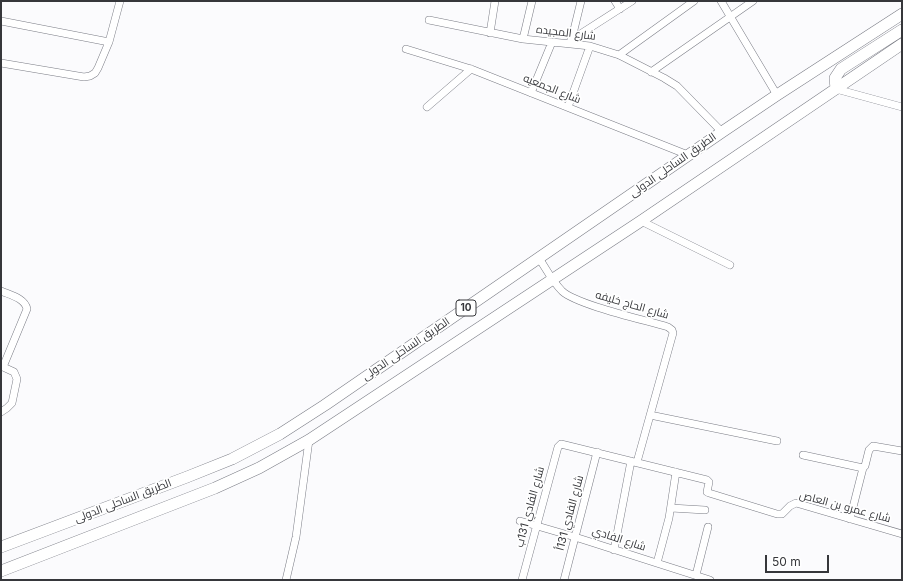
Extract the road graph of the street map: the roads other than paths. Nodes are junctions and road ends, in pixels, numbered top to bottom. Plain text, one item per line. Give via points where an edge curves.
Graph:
1 (120, 1) edge
2 (495, 1) edge
3 (532, 1) edge
4 (581, 1) edge
5 (615, 1) edge
6 (632, 1) edge
7 (694, 1) edge
8 (721, 1) edge
9 (753, 1) edge
10 (620, 9) junction
11 (902, 14) edge
12 (731, 17) junction
13 (429, 20) dead end
14 (1, 21) edge
15 (902, 30) edge
16 (490, 32) junction
17 (523, 39) junction
18 (109, 42) junction
19 (552, 42) junction
20 (571, 42) junction
21 (902, 44) edge
22 (590, 46) junction
23 (406, 49) dead end
24 (619, 55) junction
25 (1, 64) edge
26 (471, 69) junction
27 (651, 72) junction
28 (836, 89) junction
29 (531, 93) junction
30 (777, 95) junction
31 (427, 107) dead end
32 (568, 107) junction
33 (902, 107) edge
34 (722, 132) junction
35 (688, 155) junction
36 (641, 221) junction
37 (539, 258) junction
38 (730, 265) dead end
39 (553, 278) junction
40 (1, 291) edge
41 (2, 366) edge
42 (1, 412) edge
43 (650, 415) junction
44 (309, 440) junction
45 (777, 441) dead end
46 (564, 444) joint
47 (902, 451) edge
48 (597, 452) junction
49 (803, 455) dead end
50 (634, 461) junction
51 (863, 468) junction
52 (676, 472) junction
53 (671, 508) junction
54 (705, 510) dead end
55 (850, 519) junction
56 (520, 521) dead end
57 (536, 526) junction
58 (708, 527) dead end
59 (902, 534) edge
60 (575, 537) junction
61 (1, 547) edge
62 (614, 550) junction
63 (657, 563) junction
64 (1, 571) edge
65 (696, 575) junction
66 (286, 580) edge
67 (522, 580) edge
68 (564, 580) edge
69 (710, 580) edge

1 - 18 street
2 - 16 street
3 - 17 street
4 - 20 street
5 - 10 street
6 - 10 street
7 - 24 street
8 - 12 street
9 - 12 street
10 - 20 street
11 - 30 highway, الطريق الساحلى الدولى / 10
12 - 27 street
12 - 30 street
13 - 16 street, شارع المجيده
14 - 18 street
15 - 28 highway via 841,69 835,78
16 - 17 street, شارع المجيده
17 - 19 street, شارع المجيده
18 - 25 street via 95,73 90,76
19 - 20 street, شارع المجيده
19 - 29 street
20 - 22 street, شارع المجيده
21 - 28 highway, الطريق الساحلى الدولى / 10
22 - 24 street, شارع المجيده
22 - 32 street
23 - 26 street, شارع الجمعيه
24 - 27 street, شارع المجيده
26 - 29 street, شارع الجمعيه
26 - 31 street
27 - 34 street, شارع المجيده via 677,86
28 - 33 street
28 - 36 highway, الطريق الساحلى الدولى / 10
29 - 32 street, شارع الجمعيه
30 - 34 highway, الطريق الساحلى الدولى / 10
32 - 35 street, شارع الجمعيه
34 - 35 highway, الطريق الساحلى الدولى / 10
35 - 37 highway, الطريق الساحلى الدولى / 10
36 - 38 street
36 - 39 highway, الطريق الساحلى الدولى / 10
37 - 39 street, شارع الحاج خليفه
37 - 61 highway, الطريق الساحلى الدولى / 10 via 303,420 256,447 207,470
39 - 43 street, شارع الحاج خليفه via 563,292 579,300 672,329
39 - 44 highway, الطريق الساحلى الدولى / 10
40 - 41 street via 26,304
41 - 42 street via 14,372 17,379 12,403
43 - 45 street
43 - 50 street, شارع الحاج خليفه
44 - 64 highway, الطريق الساحلى الدولى / 10 via 259,468 215,488
44 - 66 street via 296,537
46 - 48 street, شارع عمرو بن العاص
46 - 57 street, شارع الفادي 131ب via 558,447
47 - 51 street via 873,446
48 - 50 street, شارع عمرو بن العاص
48 - 60 street, شارع الفادي 131أ
49 - 51 street
50 - 52 street, شارع عمرو بن العاص
50 - 62 street, شارع الحاج خليفه
51 - 55 street
52 - 53 street
52 - 55 street, شارع عمرو بن العاص via 708,481 709,493 777,514 782,514 792,504 796,504
53 - 54 street
53 - 63 street
55 - 59 street, شارع عمرو بن العاص
56 - 57 street, شارع الفادي
57 - 60 street, شارع الفادي
57 - 67 street, شارع الفادي 131ب
58 - 65 street
60 - 62 street, شارع الفادي
60 - 68 street, شارع الفادي 131أ
62 - 63 street, شارع الفادي
63 - 65 street, شارع الفادي
65 - 69 street, شارع الفادي

